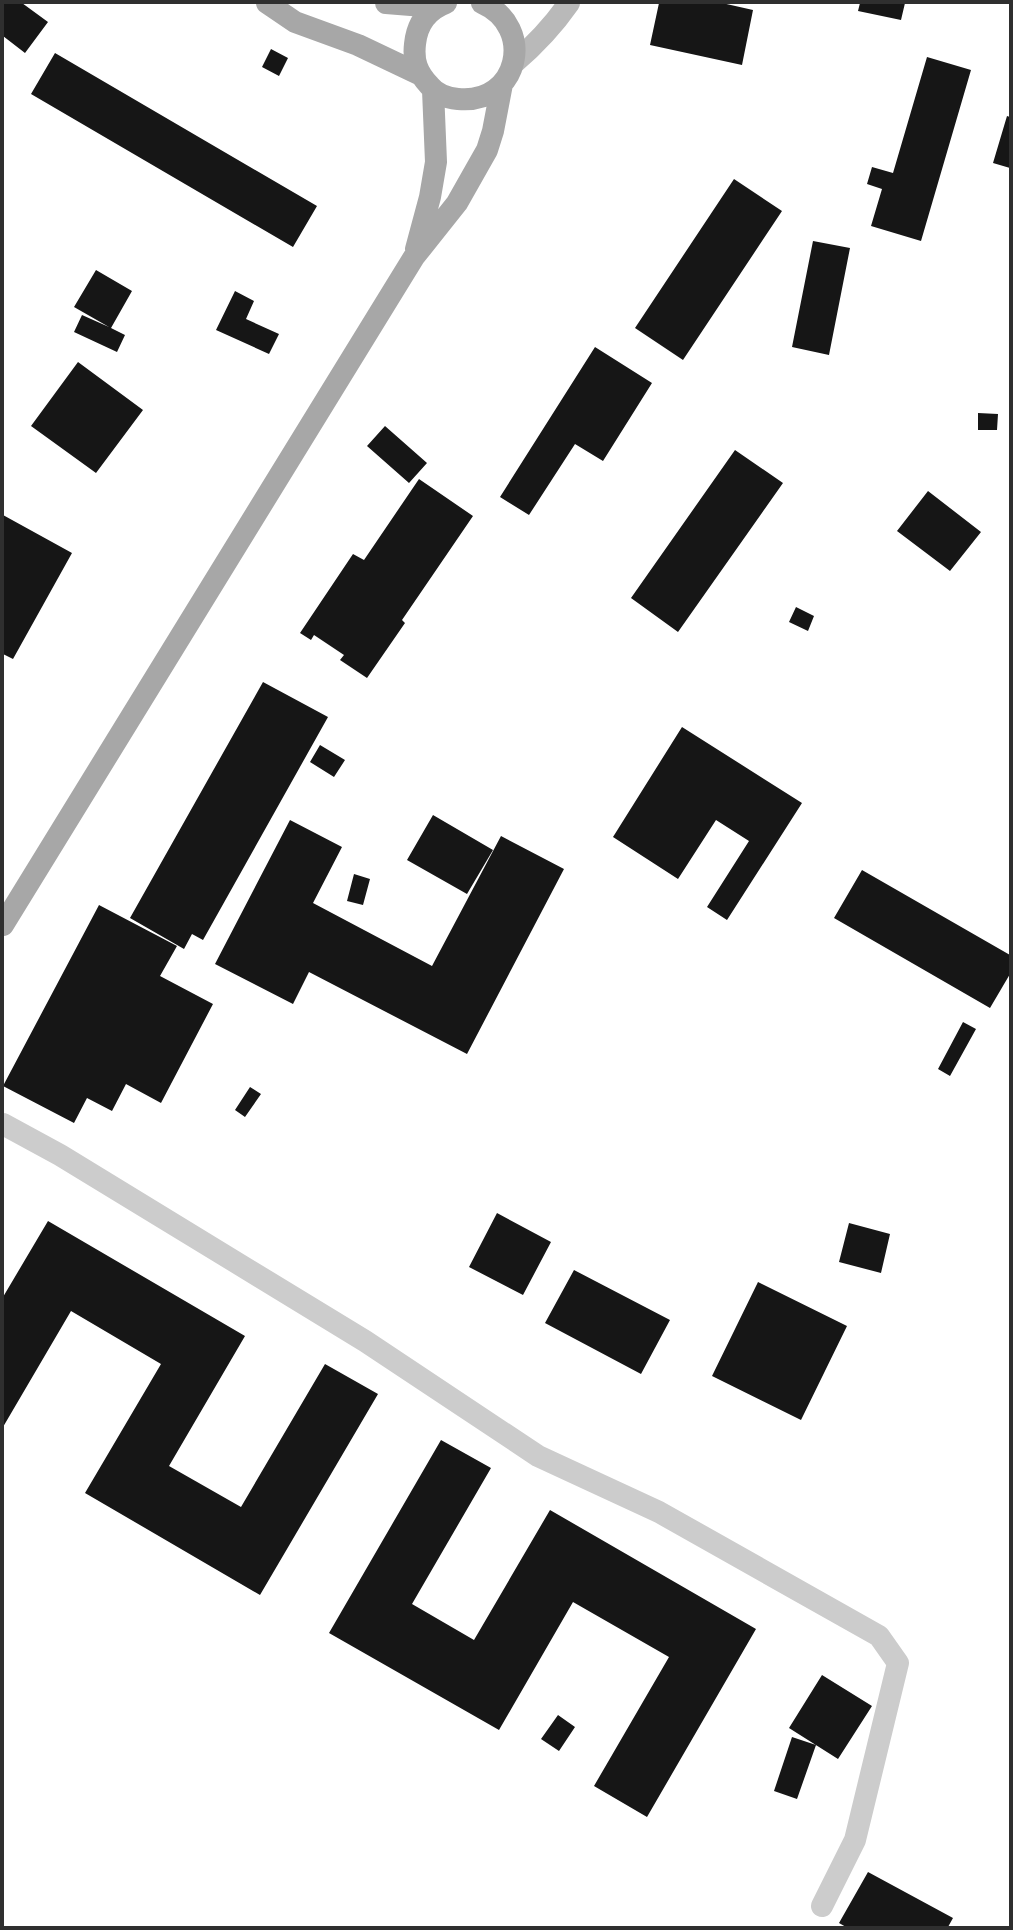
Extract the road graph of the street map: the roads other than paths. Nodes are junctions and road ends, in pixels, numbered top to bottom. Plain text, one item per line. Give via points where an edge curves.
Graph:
1 (267, 3) edge
2 (386, 3) edge
3 (482, 3) edge
4 (569, 3) edge
5 (441, 5) edge
6 (514, 63) junction
7 (419, 74) junction
8 (502, 84) junction
9 (433, 90) junction
10 (414, 258) junction
11 (3, 925) edge
12 (3, 1124) edge
13 (822, 1906) dead end

1 - 7 main road via 295,22 358,45
2 - 5 main road
3 - 6 main road via 494,8 509,25 514,42
4 - 6 main road via 539,40
5 - 7 main road via 423,19 416,37 413,57
6 - 8 main road
7 - 9 main road
8 - 9 main road via 492,94 471,100 448,98
8 - 10 main road via 487,150 457,204
9 - 10 main road via 436,162
10 - 11 main road
12 - 13 street via 60,1155 365,1341 538,1456 659,1512 878,1636 898,1663 855,1840

